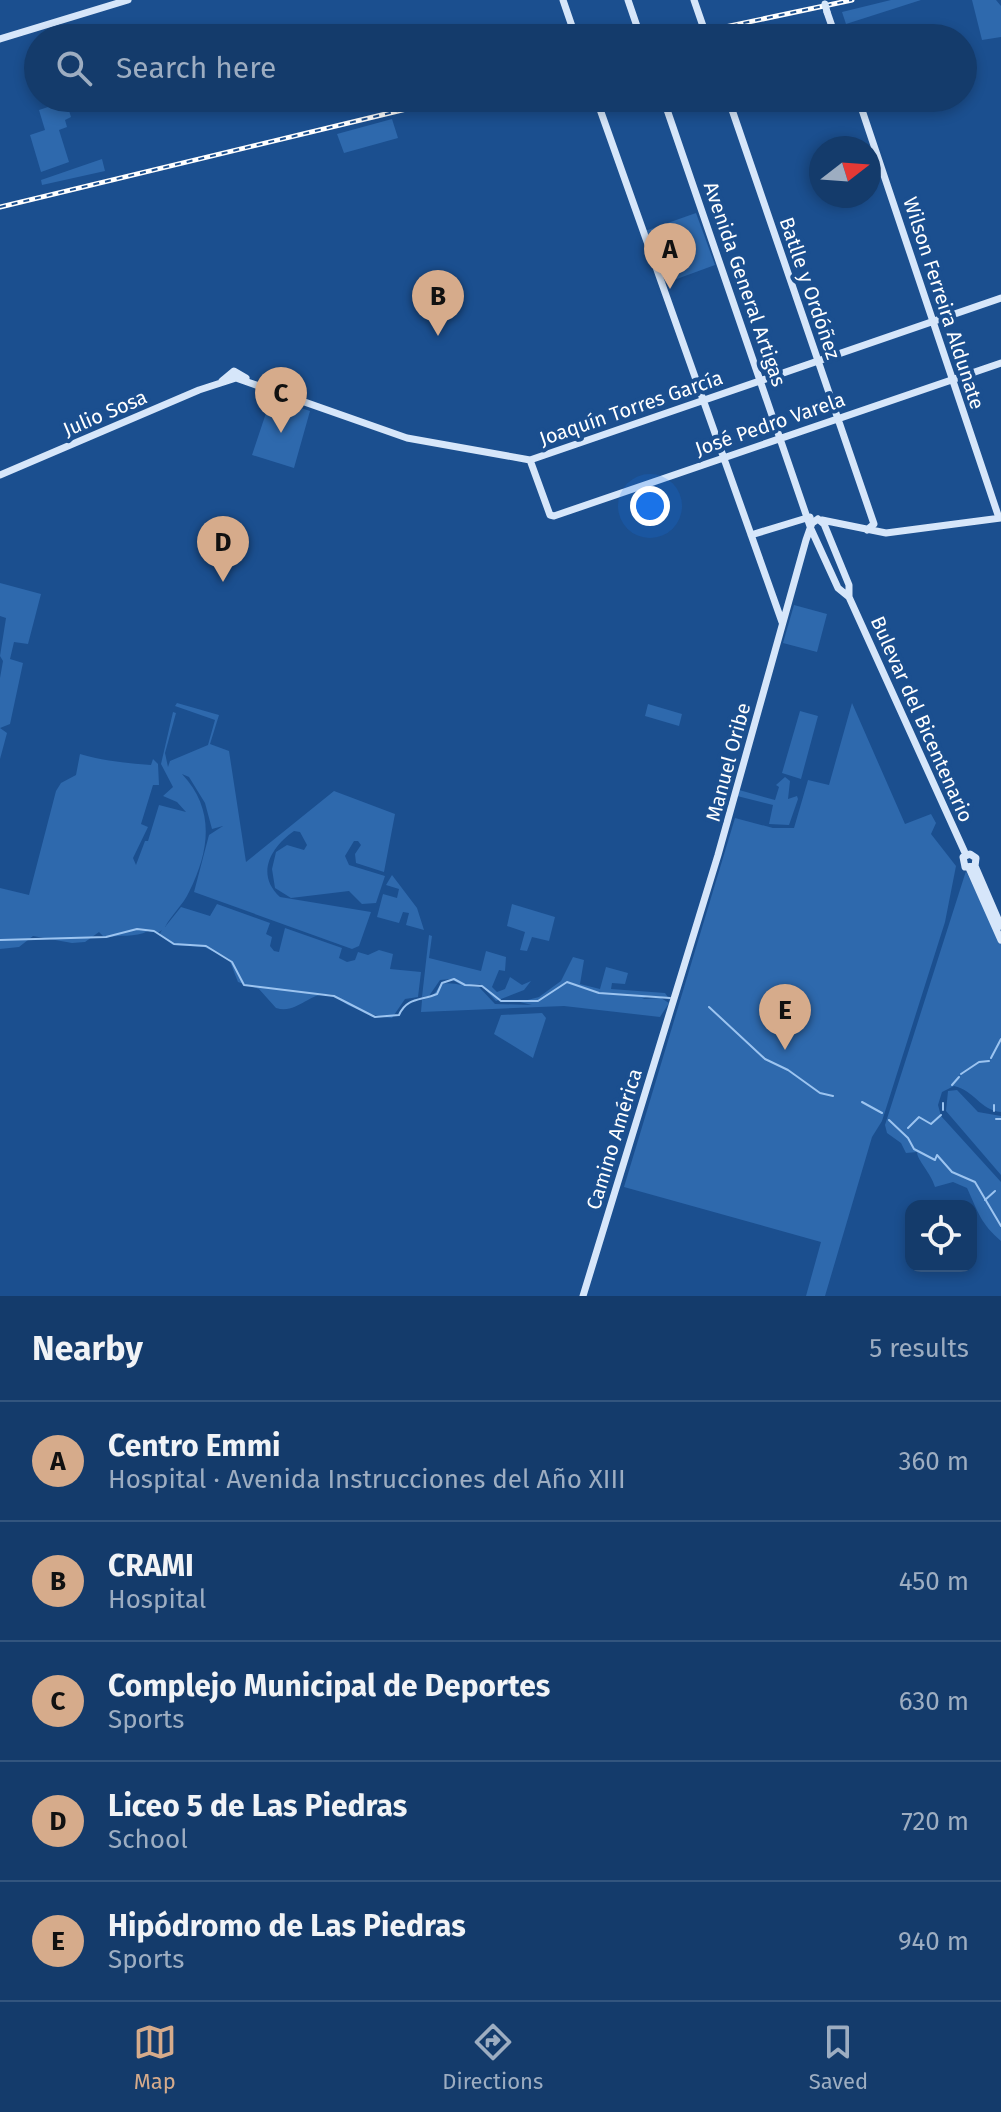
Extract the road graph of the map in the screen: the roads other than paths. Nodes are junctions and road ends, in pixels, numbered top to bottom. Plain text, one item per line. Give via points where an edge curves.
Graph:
1 (128, 0) edge
2 (563, 0) edge
3 (628, 0) edge
4 (694, 0) edge
5 (825, 5) edge
6 (49, 24) edge
7 (571, 24) edge
8 (636, 24) edge
9 (702, 24) edge
10 (831, 24) edge
11 (24, 32) edge
12 (0, 39) edge
13 (601, 112) edge
14 (668, 112) edge
15 (733, 112) edge
16 (863, 112) edge
17 (1001, 298) edge
18 (934, 320) junction
19 (818, 360) junction
20 (1001, 363) edge
21 (761, 380) junction
22 (953, 380) junction
23 (222, 381) joint
24 (704, 399) junction
25 (838, 418) junction
26 (781, 438) junction
27 (724, 457) junction
28 (530, 460) junction
29 (0, 475) edge
30 (807, 516) junction
31 (1000, 518) edge
32 (818, 519) junction
33 (836, 524) junction
34 (874, 524) junction
35 (825, 529) junction
36 (812, 530) junction
37 (867, 530) junction
38 (880, 532) junction
39 (751, 535) junction
40 (845, 576) junction
41 (835, 580) junction
42 (849, 597) junction
43 (782, 624) junction
44 (972, 867) junction
45 (1001, 926) edge
46 (1001, 940) edge
47 (676, 991) joint
48 (583, 1296) edge

1 - 6 street
2 - 7 street
3 - 8 street
4 - 9 street, bridge
5 - 10 street
11 - 12 street
13 - 24 street
14 - 21 street, Avenida General Artigas
15 - 19 street, Batlle y Ordóñez
16 - 18 street, Wilson Ferreira Aldunate
17 - 18 street, Joaquín Torres García
18 - 19 street, Joaquín Torres García
18 - 22 street, Wilson Ferreira Aldunate
19 - 21 street, Joaquín Torres García
19 - 25 street, Batlle y Ordóñez
20 - 22 street, José Pedro Varela
21 - 24 street, Joaquín Torres García
21 - 26 street, Avenida General Artigas
22 - 25 street, José Pedro Varela
22 - 31 street, Wilson Ferreira Aldunate
23 - 28 street, Joaquín Torres García via 242,379 407,438
23 - 29 street, Julio Sosa
24 - 27 street
24 - 28 street, Joaquín Torres García
25 - 26 street, José Pedro Varela
25 - 34 street, Batlle y Ordóñez
26 - 27 street, José Pedro Varela
26 - 30 street, Avenida General Artigas
27 - 28 street, José Pedro Varela via 550,515
27 - 39 street
30 - 32 street
30 - 36 street, Avenida General Artigas
30 - 39 street
31 - 38 street
32 - 33 street
32 - 35 street, Bulevar del Bicentenario
32 - 36 street
33 - 35 street
33 - 37 street
34 - 37 street
34 - 38 street, Batlle y Ordóñez
35 - 36 street via 819,534
35 - 40 street, Bulevar del Bicentenario
36 - 41 street, Bulevar del Bicentenario
36 - 43 street, Manuel Oribe
37 - 38 street
39 - 43 street
40 - 41 street
40 - 42 street, Bulevar del Bicentenario
41 - 42 street, Bulevar del Bicentenario
42 - 44 street, Bulevar del Bicentenario via 966,855 962,862
43 - 47 street, Manuel Oribe
44 - 45 street
44 - 46 street
47 - 48 street, Camino América

